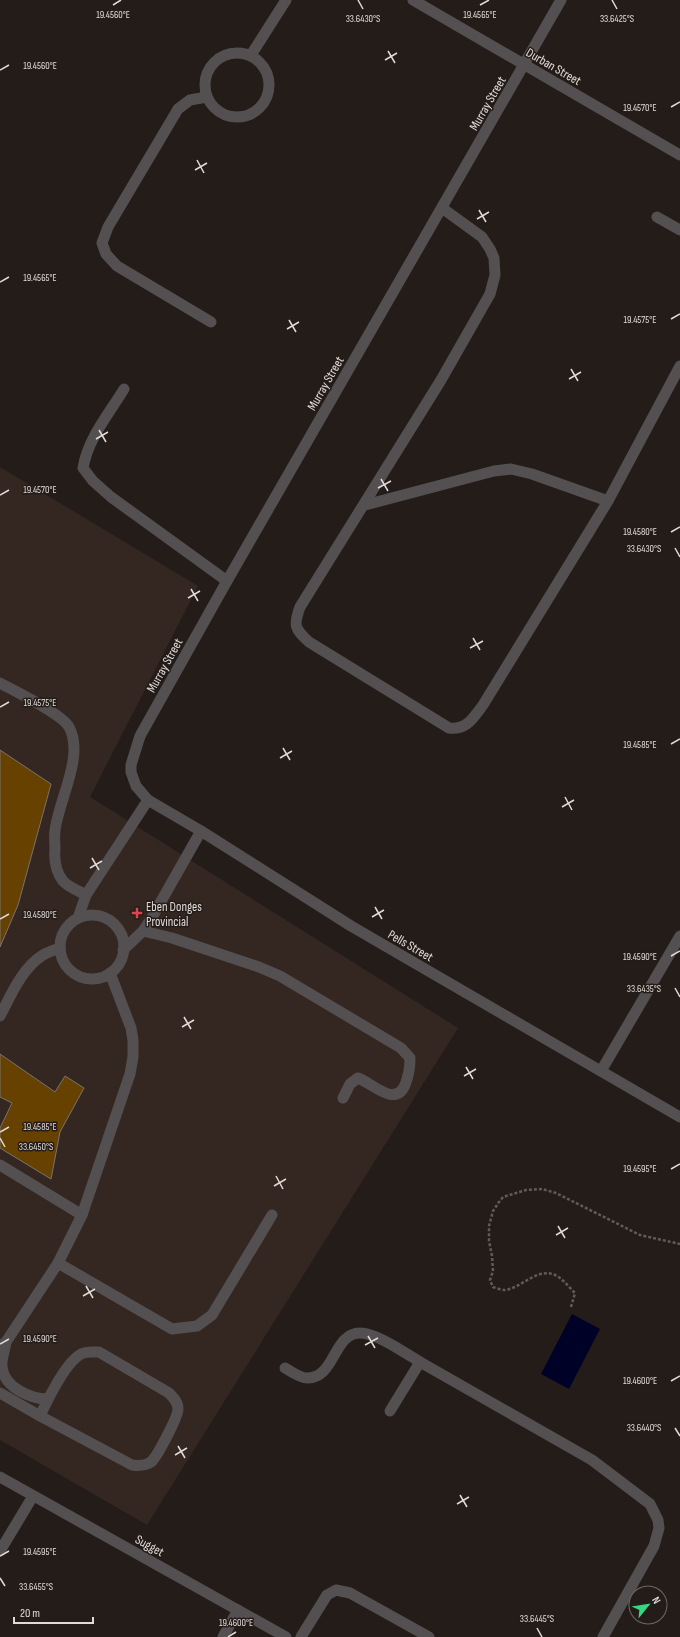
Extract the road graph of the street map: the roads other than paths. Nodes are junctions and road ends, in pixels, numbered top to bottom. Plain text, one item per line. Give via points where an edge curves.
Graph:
1 (286, 0) edge
2 (414, 0) edge
3 (561, 0) edge
4 (251, 55) junction
5 (525, 65) junction
6 (207, 98) junction
7 (680, 155) edge
8 (442, 208) junction
9 (657, 217) dead end
10 (680, 230) edge
11 (211, 322) dead end
12 (680, 366) edge
13 (124, 389) dead end
14 (608, 501) junction
15 (365, 505) junction
16 (227, 581) junction
17 (0, 683) edge
18 (136, 786) joint
19 (148, 800) junction
20 (201, 831) junction
21 (86, 895) junction
22 (78, 918) junction
23 (143, 931) junction
24 (680, 936) edge
25 (60, 948) junction
26 (123, 950) junction
27 (110, 973) junction
28 (0, 1016) edge
29 (601, 1071) junction
30 (343, 1098) dead end
31 (680, 1117) edge
32 (0, 1166) edge
33 (82, 1215) junction
34 (272, 1215) dead end
35 (58, 1263) junction
36 (3, 1344) edge
37 (420, 1362) junction
38 (285, 1368) dead end
39 (0, 1393) edge
40 (48, 1399) junction
41 (390, 1411) dead end
42 (40, 1416) junction
43 (0, 1476) edge
44 (33, 1496) junction
45 (0, 1551) edge
46 (238, 1610) junction
47 (223, 1637) edge
48 (286, 1637) edge
49 (301, 1637) edge
50 (429, 1637) edge
51 (603, 1637) edge

1 - 4 street
2 - 5 street, Durban Street
3 - 5 street, Murray Street
4 - 6 street via 236,52 221,56 210,67 205,82
4 - 6 street via 263,66 269,80 268,96 260,109 246,116 230,117 216,110
5 - 7 street, Durban Street
5 - 8 street, Murray Street
6 - 11 street via 190,100 178,109 108,227 102,243 106,254 117,266
8 - 15 street via 482,237 494,258 495,275 490,294
8 - 16 street, Murray Street
9 - 10 street
12 - 14 street
13 - 16 street via 90,444 83,468 111,497
14 - 15 street via 511,469 494,471
14 - 15 street via 483,705 471,721 457,729 449,728 309,642 295,626 300,608
16 - 18 street, Murray Street via 140,736 131,765
17 - 21 street via 58,716 69,726 74,744 71,768 55,830 54,857 63,881
18 - 19 street, Pells Street
19 - 20 street, Pells Street
19 - 21 street
20 - 23 street
20 - 29 street, Pells Street via 351,926
21 - 22 street
22 - 25 street via 64,932
22 - 26 street via 95,915 109,920 121,936
23 - 26 street
23 - 30 street via 260,966 401,1048 410,1058 410,1070 403,1089 398,1094 392,1095 381,1091 358,1078 350,1084
24 - 29 street
25 - 27 street via 66,965 82,977 96,978
25 - 28 street via 43,954 31,965
26 - 27 street via 118,965
27 - 33 street via 131,1028 133,1057 130,1074
29 - 31 street, Pells Street
32 - 33 street
33 - 35 street
34 - 35 street via 212,1315 197,1326 172,1329
35 - 36 street
36 - 40 street via 2,1367 6,1377 21,1392 40,1399
37 - 38 street via 375,1336 361,1333 347,1338 324,1372 315,1377 300,1376
37 - 41 street
37 - 51 street via 592,1460 650,1504 659,1528 654,1546
39 - 42 street
40 - 42 street
40 - 42 street via 73,1360 81,1354 99,1352 169,1393 179,1408 177,1417 155,1458 140,1466 132,1465
43 - 44 street, Sugget
44 - 45 street
44 - 46 street, Sugget
46 - 47 street
46 - 48 street, Sugget
49 - 50 street via 326,1595 336,1590 350,1593

